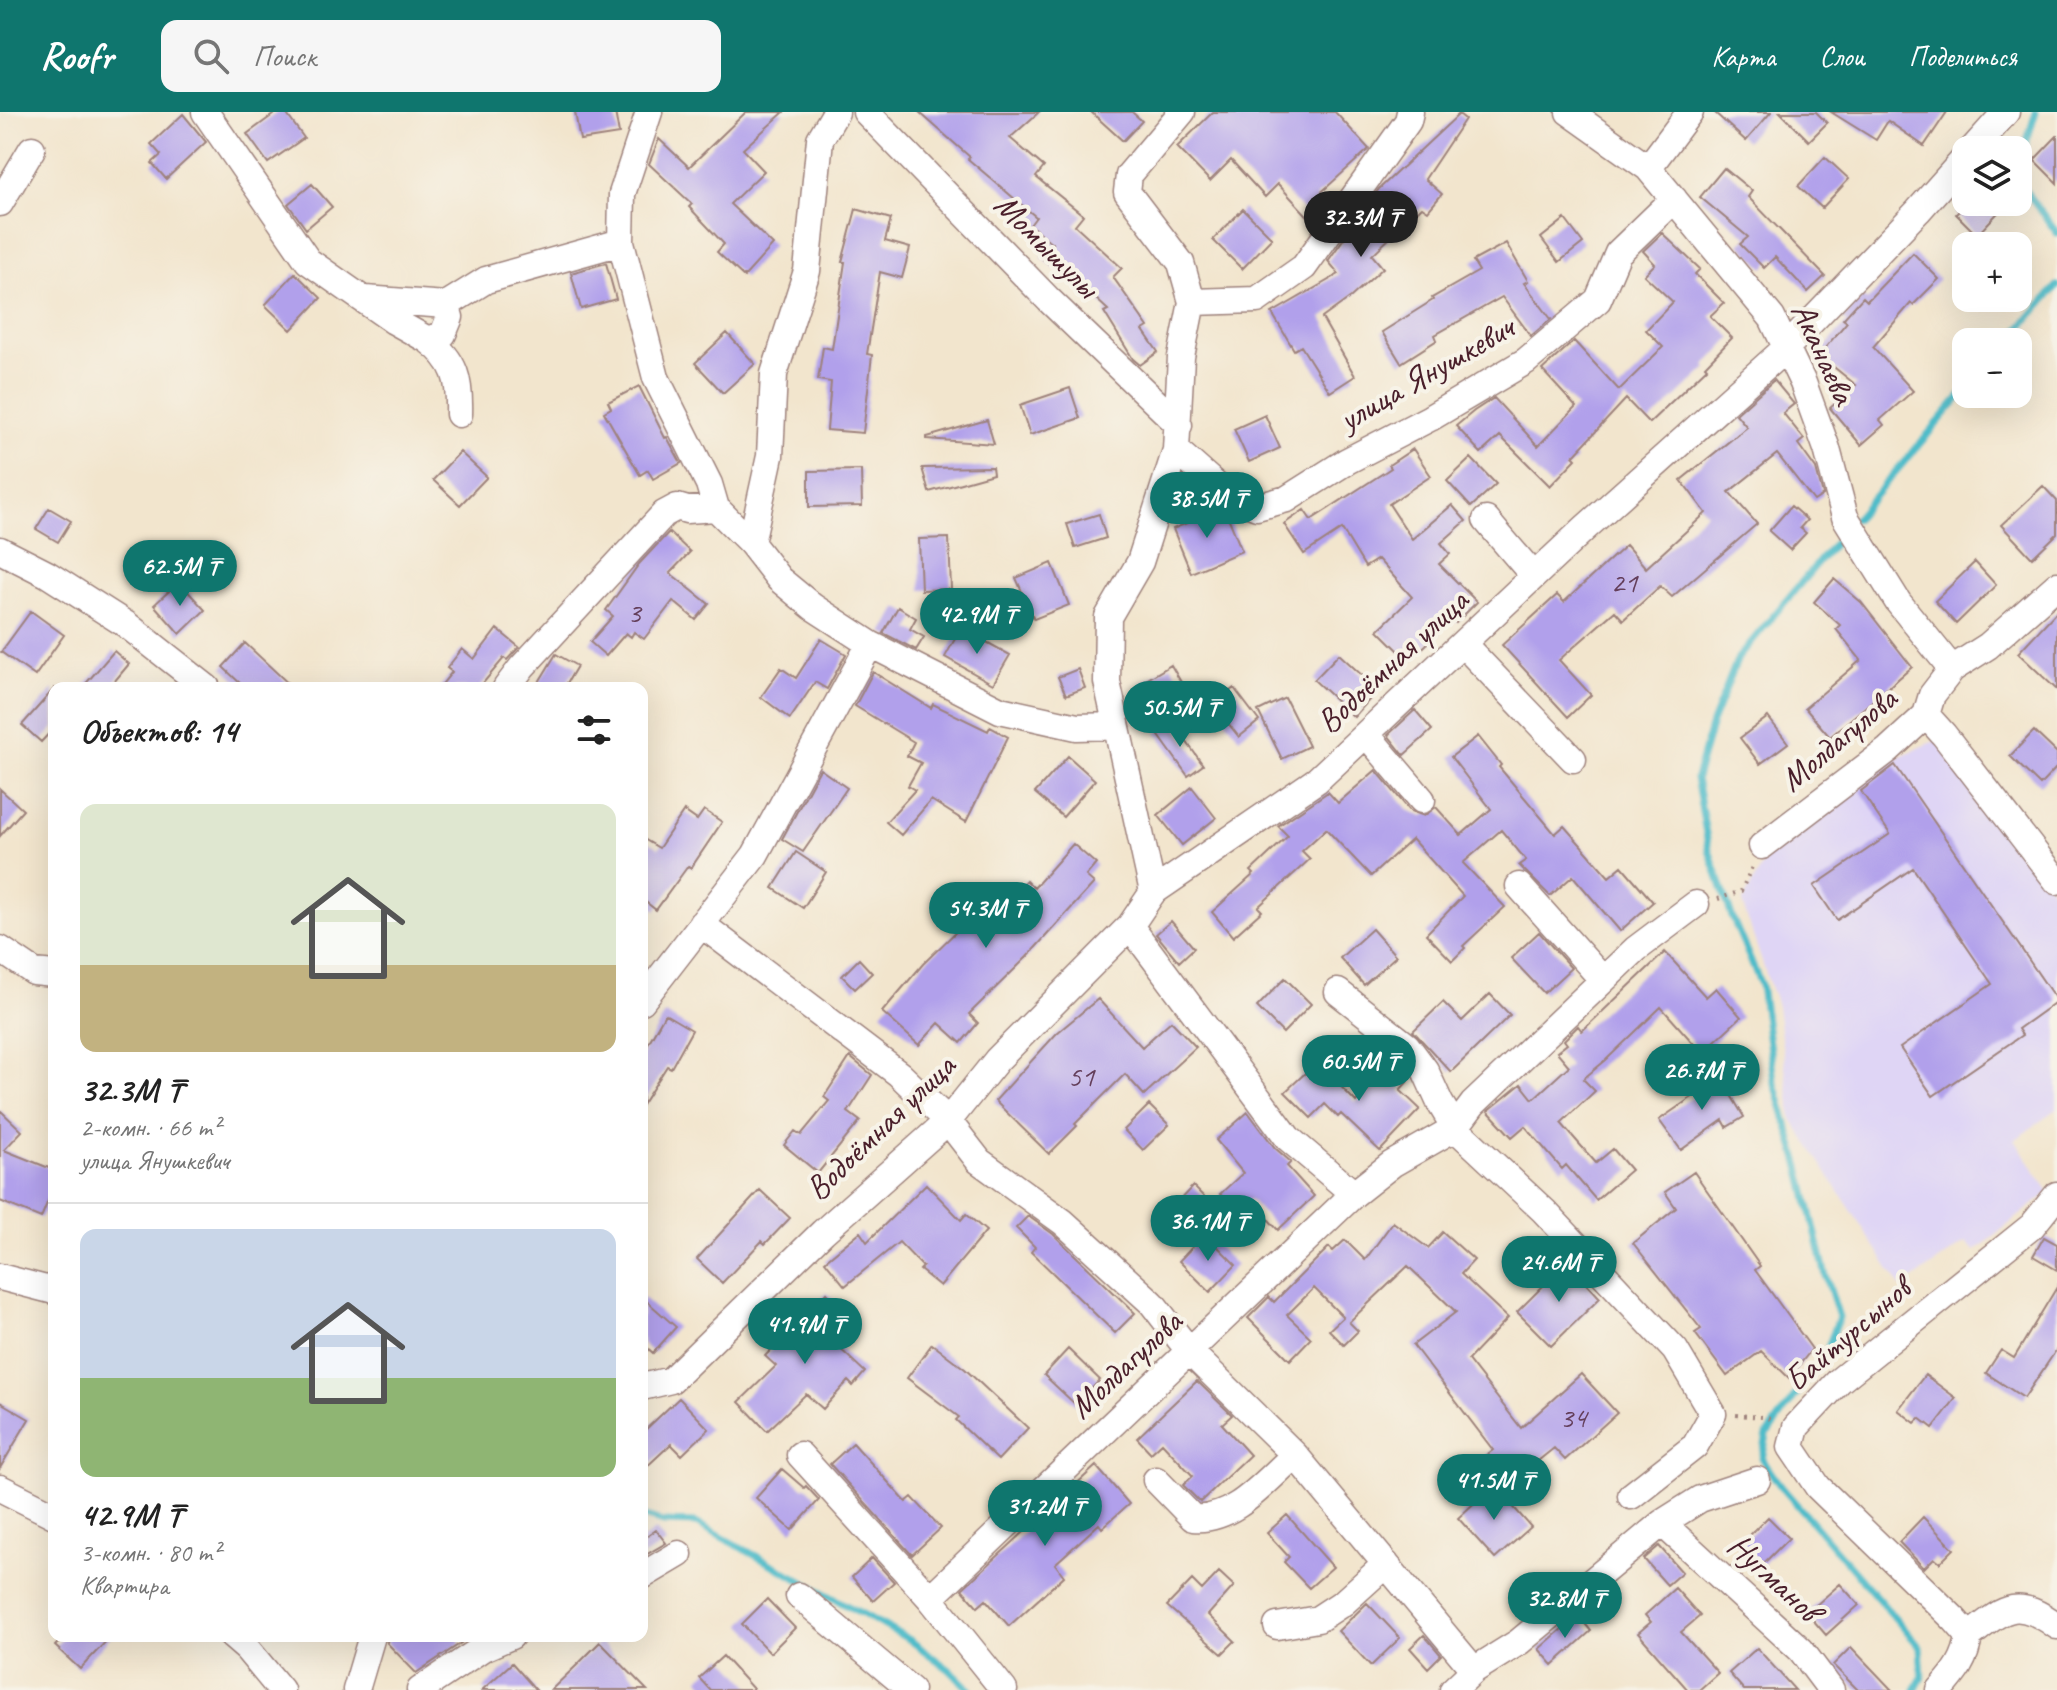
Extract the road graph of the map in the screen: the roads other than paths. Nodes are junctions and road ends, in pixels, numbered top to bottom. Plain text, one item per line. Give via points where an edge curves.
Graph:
1 (205, 112) edge
2 (649, 112) edge
3 (836, 112) edge
4 (866, 112) edge
5 (1182, 112) edge
6 (1410, 112) edge
7 (1569, 112) edge
8 (1690, 112) edge
9 (2006, 112) edge
10 (1985, 136) edge
11 (32, 149) dead end
12 (1648, 168) junction
13 (1952, 173) edge
14 (1674, 199) junction
15 (0, 203) edge
16 (621, 242) junction
17 (362, 299) junction
18 (1192, 302) junction
19 (446, 305) junction
20 (428, 340) junction
21 (1785, 349) junction
22 (459, 414) dead end
23 (1178, 437) junction
24 (716, 508) junction
25 (1486, 520) dead end
26 (751, 543) junction
27 (0, 550) edge
28 (1534, 576) junction
29 (2057, 585) edge
30 (870, 644) junction
31 (1463, 644) junction
32 (1952, 669) junction
33 (199, 682) edge
34 (511, 682) edge
35 (1926, 715) junction
36 (1116, 726) junction
37 (1366, 734) junction
38 (1573, 759) dead end
39 (1422, 800) dead end
40 (1762, 846) dead end
41 (2057, 881) edge
42 (1519, 886) dead end
43 (1153, 892) junction
44 (1705, 903) road end
45 (701, 924) junction
46 (1130, 926) junction
47 (0, 949) edge
48 (48, 973) edge
49 (1603, 980) junction
50 (1338, 992) dead end
51 (648, 993) edge
52 (948, 1121) junction
53 (1455, 1128) junction
54 (1354, 1194) junction
55 (2057, 1195) edge
56 (0, 1277) edge
57 (48, 1291) edge
58 (1190, 1352) junction
59 (648, 1386) edge
60 (800, 1455) dead end
61 (1295, 1455) junction
62 (1156, 1480) dead end
63 (1757, 1480) dead end
64 (0, 1488) edge
65 (1631, 1496) dead end
66 (48, 1512) edge
67 (1662, 1523) junction
68 (679, 1554) dead end
69 (1386, 1564) junction
70 (648, 1572) edge
71 (799, 1596) dead end
72 (930, 1598) junction
73 (1277, 1626) dead end
74 (2057, 1626) edge
75 (1969, 1636) junction
76 (239, 1642) edge
77 (370, 1642) edge
78 (497, 1642) edge
79 (1474, 1670) junction
80 (281, 1690) edge
81 (356, 1690) edge
82 (420, 1690) edge
83 (911, 1690) edge
84 (1004, 1690) edge
85 (1453, 1690) edge
86 (1831, 1690) edge
87 (1940, 1690) edge

1 - 17 street via 308,261
2 - 16 street via 622,194
3 - 26 street via 820,139 807,271 774,374 770,456
4 - 23 street, Момышулы
5 - 18 street via 1129,175 1127,192 1181,263
6 - 18 street via 1304,267 1257,300
7 - 12 street, Аканаева
8 - 12 street
9 - 10 street
11 - 15 street
12 - 14 street, Аканаева
13 - 21 street, Водоёмная улица
14 - 21 street, Аканаева via 1772,318
14 - 23 street, улица Янушкевич via 1618,253 1598,300 1526,361 1287,499 1257,507 1227,495
16 - 19 street via 486,280
16 - 24 street via 656,378
17 - 19 street
17 - 20 street
18 - 23 street via 1181,357
19 - 20 street via 450,317 443,334
20 - 22 street via 447,355 460,390
21 - 28 street, Водоёмная улица
21 - 32 street, Аканаева via 1803,383 1851,528 1898,602
23 - 36 street via 1140,562 1108,617 1107,682
24 - 26 street
24 - 34 street via 677,507 664,514
25 - 28 street
26 - 30 street via 801,598
27 - 33 street via 127,625
28 - 31 street, Водоёмная улица
29 - 32 street, Молдагулова via 1988,646
30 - 36 street via 1000,710 1077,727
30 - 45 street via 755,855
31 - 37 street, Водоёмная улица
31 - 38 street
32 - 35 street, Молдагулова via 1932,695
35 - 40 street, Молдагулова
35 - 41 street
36 - 43 street
37 - 39 street
37 - 43 street, Водоёмная улица via 1317,780
42 - 49 street
43 - 46 street, Водоёмная улица
44 - 49 street, Молдагулова via 1636,949
45 - 51 street
45 - 52 street via 899,1074
46 - 52 street, Водоёмная улица via 997,1060
46 - 54 street via 1288,1138
47 - 48 street via 34,972
49 - 53 street, Молдагулова via 1473,1104
50 - 53 street via 1407,1046
52 - 58 street via 979,1161 1063,1222 1152,1303
52 - 59 street, Водоёмная улица via 823,1232 671,1380
53 - 54 street, Молдагулова via 1392,1164
53 - 65 street via 1544,1211 1675,1350 1713,1414 1695,1446
54 - 58 street, Молдагулова
55 - 75 street, Байтурсынов via 2032,1226 1839,1381 1796,1427 1791,1447 1818,1487
56 - 57 street
58 - 61 street
58 - 72 street, Молдагулова
60 - 72 street
61 - 62 street via 1229,1512 1209,1519 1193,1518
61 - 69 street
63 - 67 street via 1700,1499
64 - 66 street
67 - 79 street via 1519,1642
67 - 86 street, Нугманов via 1801,1650
68 - 70 street
69 - 73 street via 1318,1619
69 - 79 street
71 - 83 street
72 - 84 street
74 - 75 street via 2037,1611 2017,1607
75 - 87 street via 1960,1666
76 - 80 street
77 - 81 street
78 - 82 street
79 - 85 street

